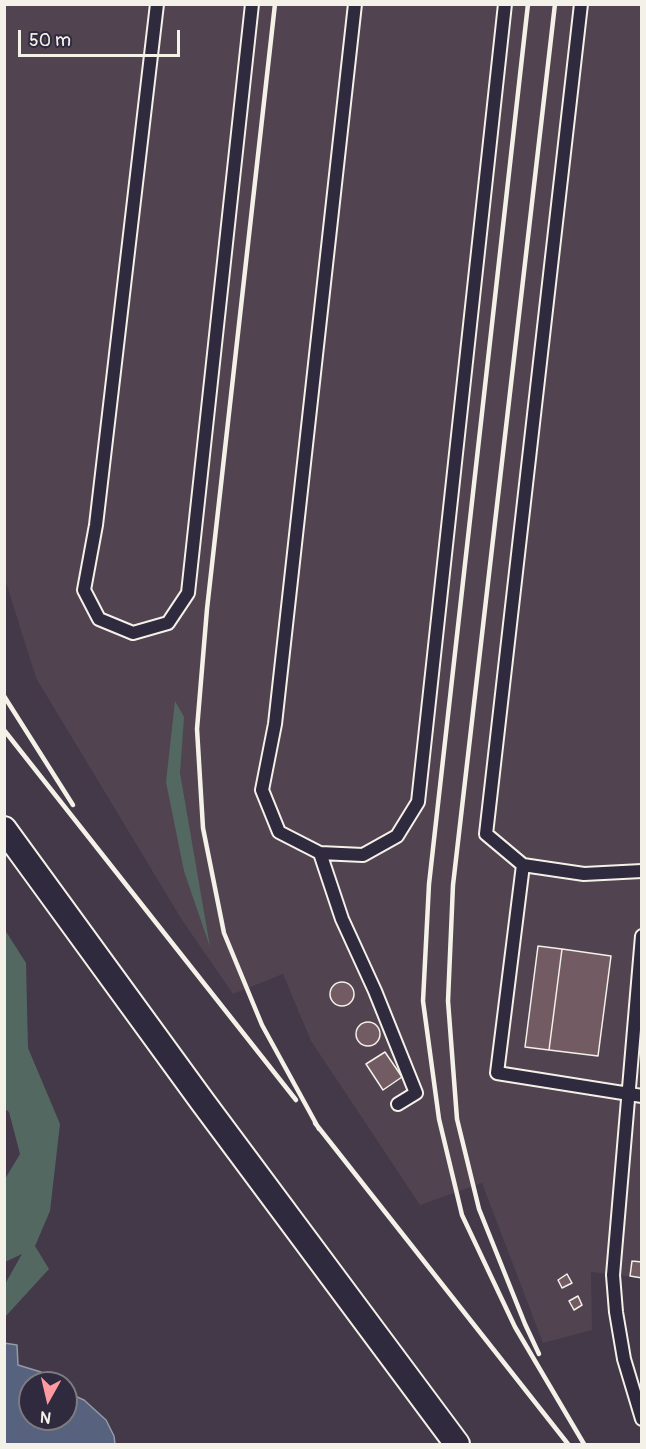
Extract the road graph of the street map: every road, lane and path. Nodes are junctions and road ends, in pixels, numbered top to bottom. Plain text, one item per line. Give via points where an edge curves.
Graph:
1 (157, 4) edge
2 (252, 4) edge
3 (355, 4) edge
4 (505, 4) edge
5 (581, 4) edge
6 (4, 829) edge
7 (320, 853) junction
8 (523, 865) junction
9 (642, 871) edge
10 (642, 936) edge
11 (628, 1095) junction
12 (642, 1096) edge
13 (398, 1104) dead end
14 (642, 1419) edge
15 (457, 1444) edge

1 - 2 lane via 96,525 84,590 99,620 133,633 168,623 188,593
3 - 7 lane via 275,724 262,790 279,832
4 - 7 lane via 418,802 396,836 363,855
5 - 8 lane via 486,834
6 - 15 street
7 - 13 lane via 342,919 416,1093
8 - 9 lane via 584,874
8 - 11 lane via 497,1073
10 - 11 lane
11 - 12 lane
11 - 14 lane via 614,1275 624,1359

